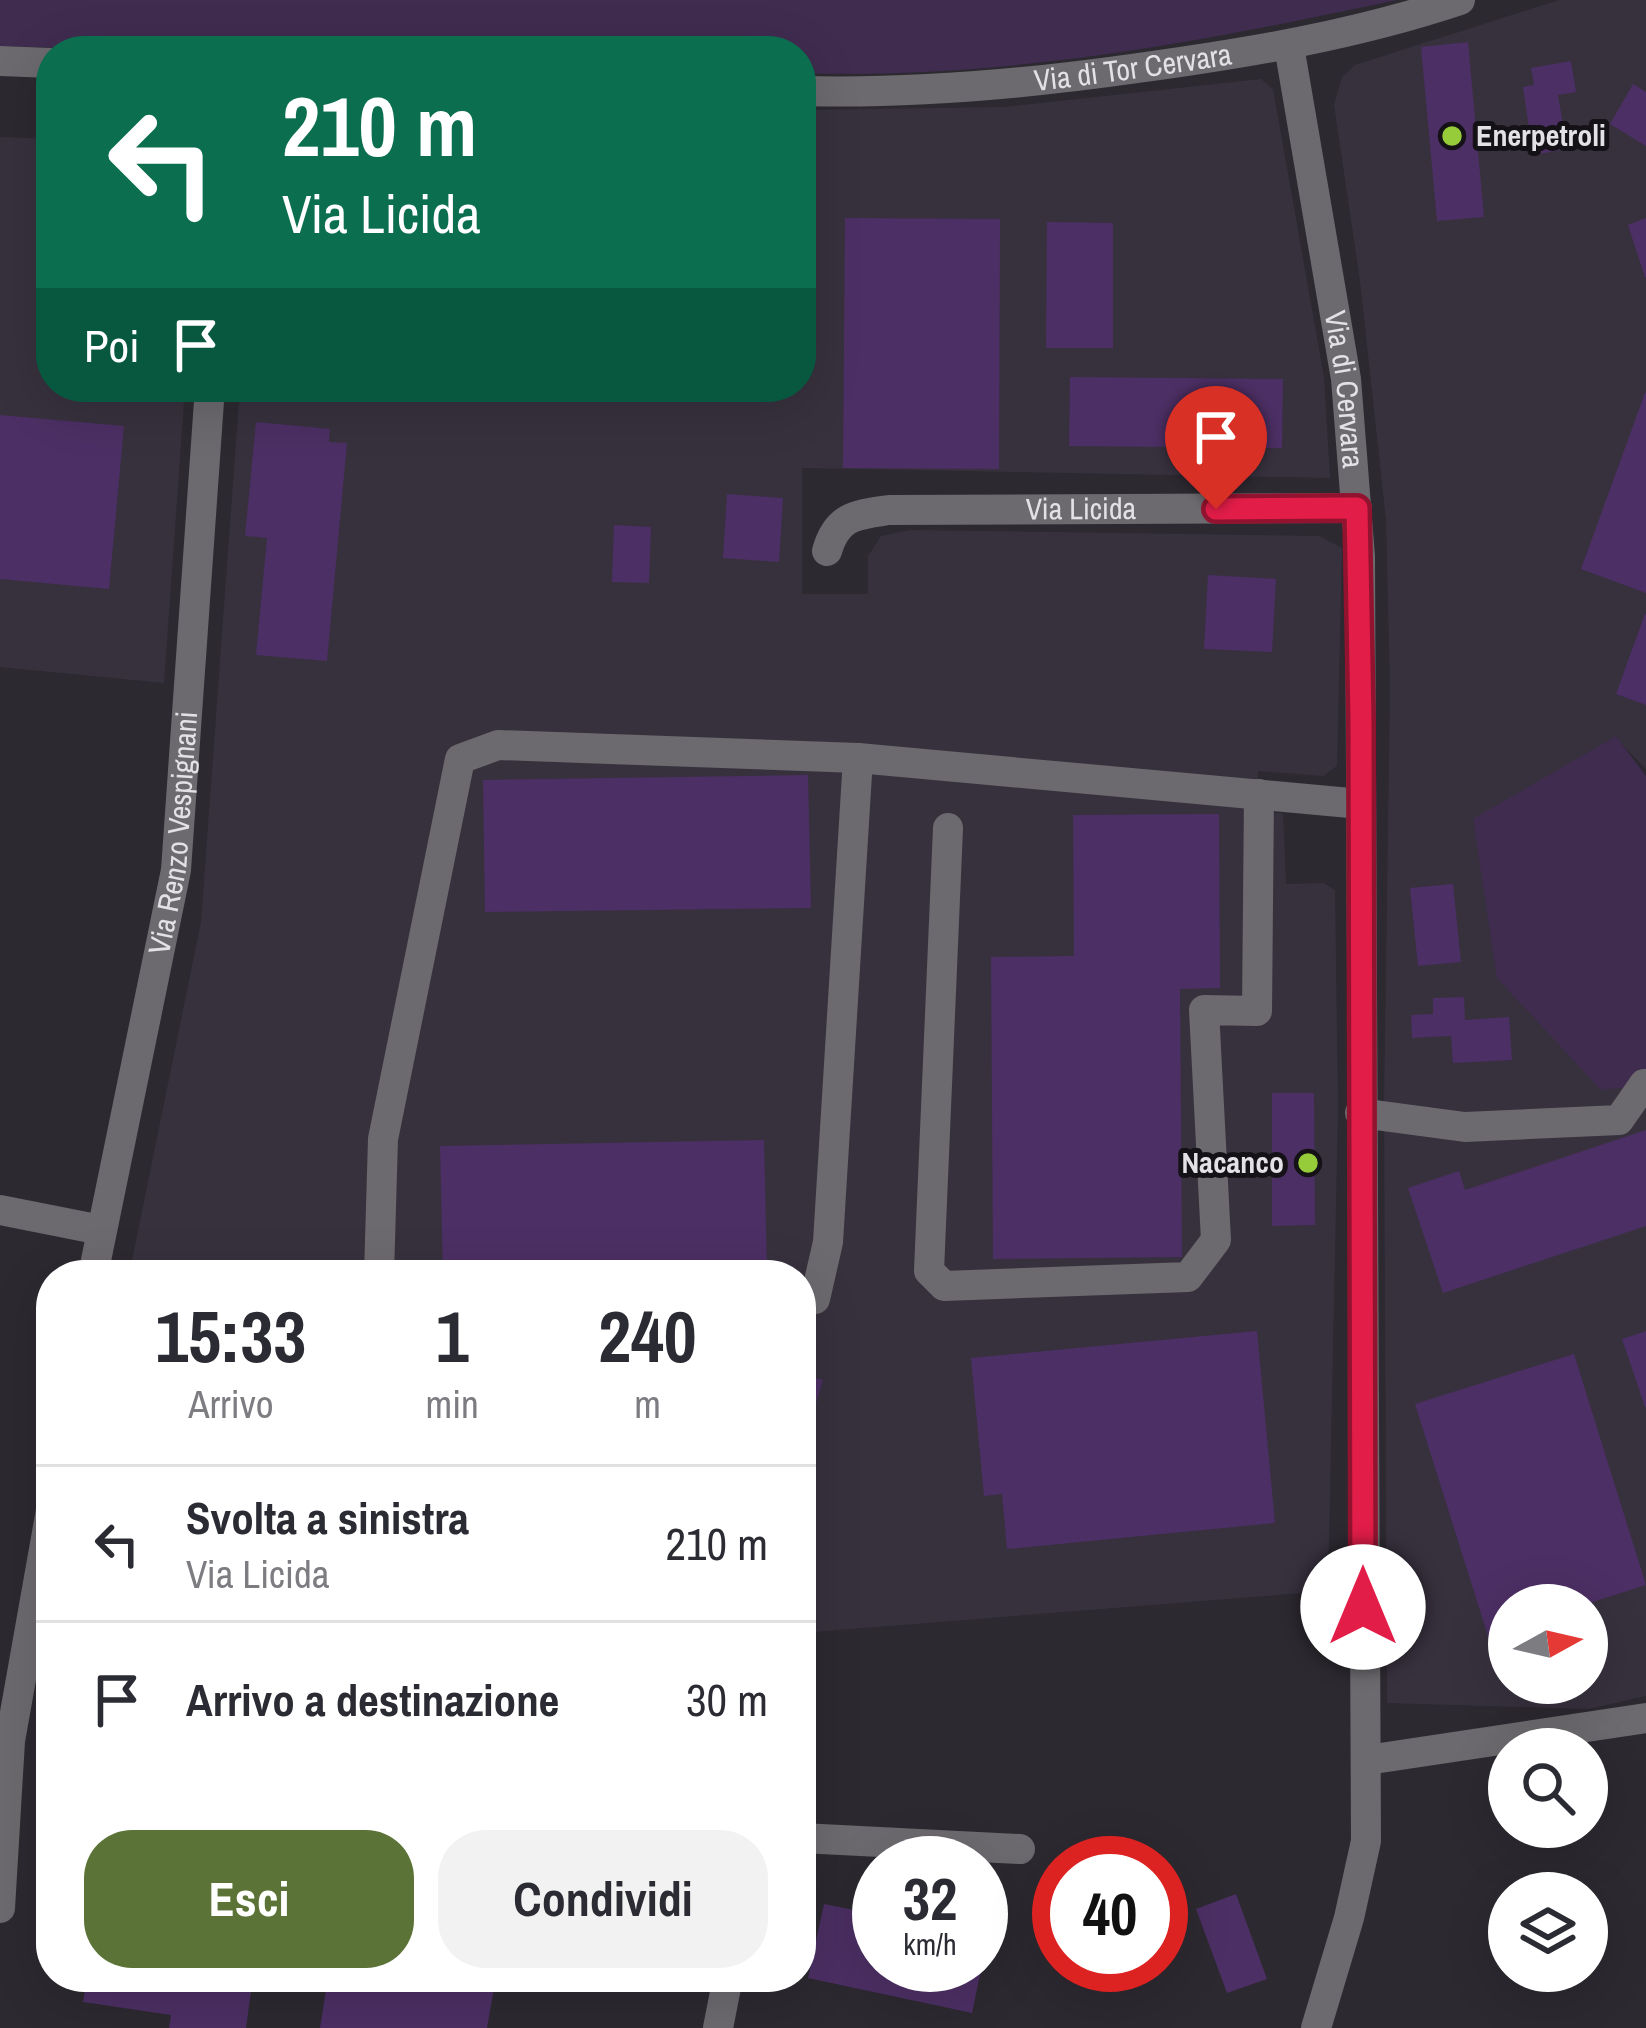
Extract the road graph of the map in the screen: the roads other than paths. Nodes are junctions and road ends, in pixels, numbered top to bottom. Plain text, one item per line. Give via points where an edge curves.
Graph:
1 (1460, 0) edge
2 (1289, 46) junction
3 (0, 61) edge
4 (36, 62) edge
5 (816, 91) edge
6 (209, 402) edge
7 (1357, 508) junction
8 (827, 551) dead end
9 (858, 758) junction
10 (1258, 794) junction
11 (1361, 804) junction
12 (949, 828) dead end
13 (1644, 1084) edge
14 (1360, 1113) junction
15 (0, 1210) edge
16 (100, 1230) junction
17 (95, 1260) edge
18 (379, 1260) edge
19 (816, 1295) edge
20 (36, 1595) edge
21 (1646, 1718) edge
22 (1367, 1760) junction
23 (816, 1839) edge
24 (1020, 1849) dead end
25 (0, 1908) edge
26 (725, 1992) edge
27 (718, 2028) edge
28 (1316, 2028) edge

1 - 2 street, Via di Tor Cervara
2 - 5 street, Via di Tor Cervara via 1012,85
2 - 7 street, Via di Cervara via 1346,379
3 - 4 street
6 - 16 street, Via Renzo Vespignani via 176,870
7 - 8 street, Via Licida via 889,510 841,524
7 - 11 street, Via di Cervara
9 - 10 street
9 - 18 street via 498,745 460,759 383,1139
9 - 19 street via 829,1242
10 - 11 street
10 - 12 street via 1257,1011 1204,1010 1216,1240 1188,1277 944,1286 929,1271
11 - 14 street, Via di Cervara
13 - 14 street via 1618,1120 1465,1127
14 - 22 street, Via di Cervara
15 - 16 street
16 - 17 street, Via Renzo Vespignani
20 - 25 street via 10,1741
21 - 22 street
22 - 28 street, Via di Cervara via 1366,1841
23 - 24 street
26 - 27 street

